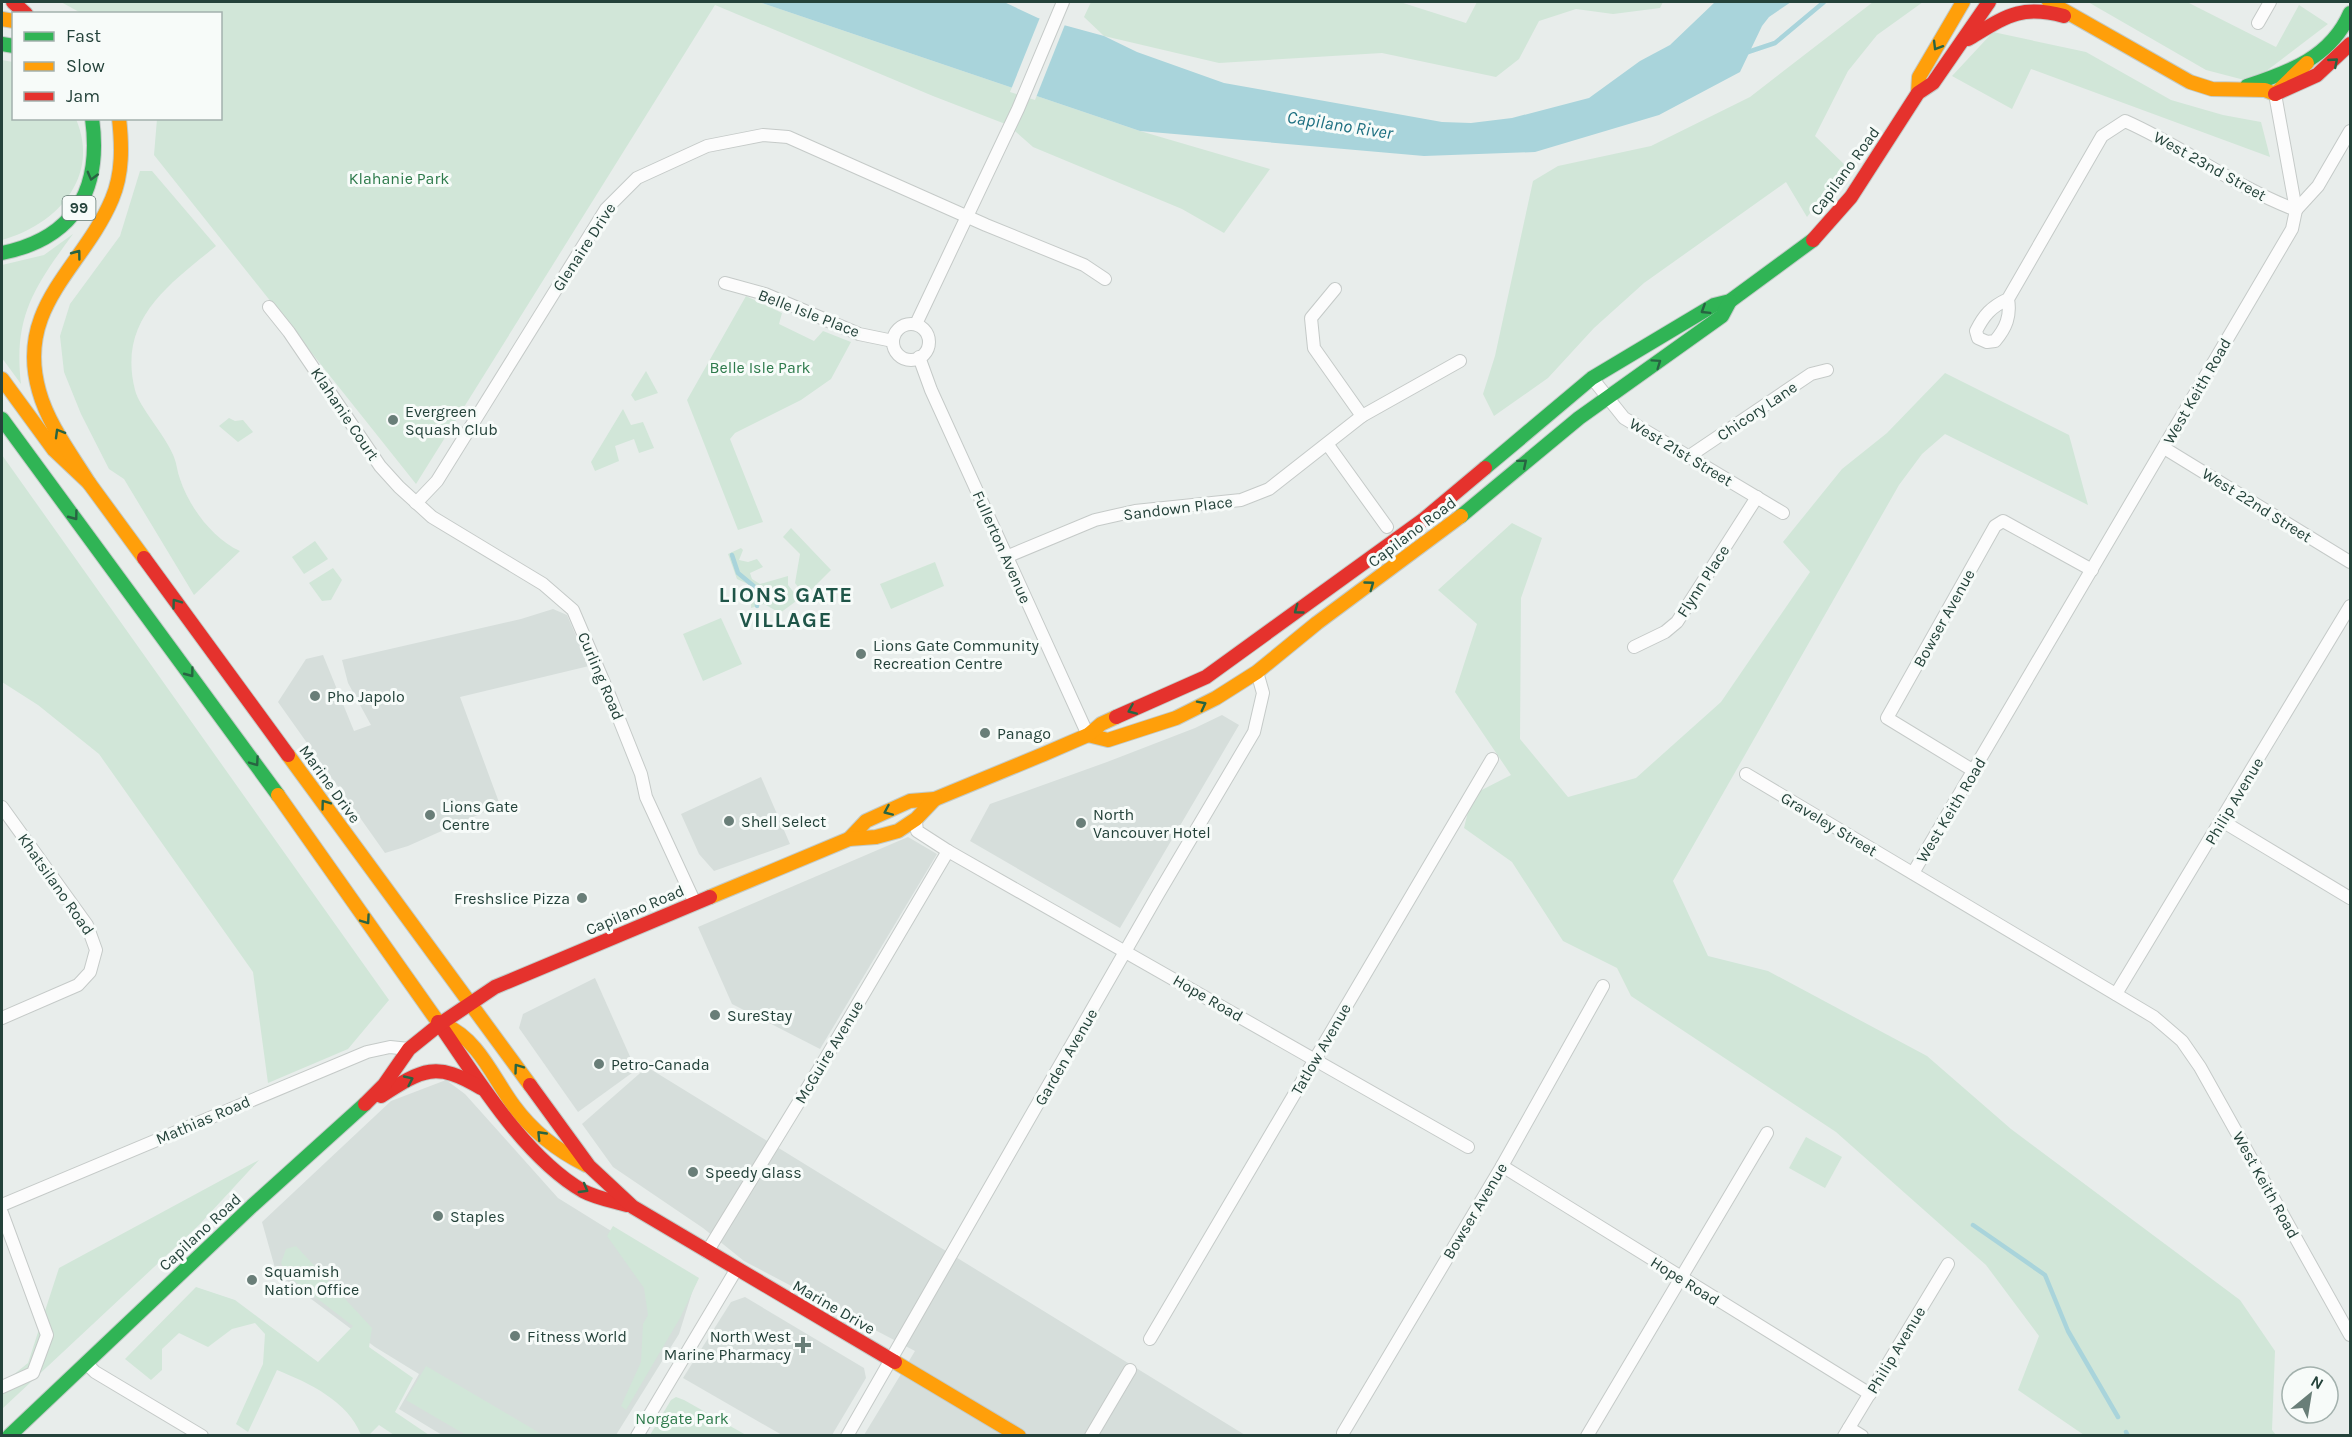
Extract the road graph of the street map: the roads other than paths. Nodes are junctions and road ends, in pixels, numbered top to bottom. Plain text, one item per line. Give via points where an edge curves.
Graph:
1 (1063, 2) edge
2 (1964, 2) edge
3 (1989, 2) edge
4 (2049, 2) edge
5 (2067, 2) edge
6 (2270, 2) edge
7 (2350, 13) edge
8 (2083, 21) junction
9 (2258, 23) dead end
10 (1962, 43) junction
11 (2350, 44) edge
12 (2307, 63) junction
13 (2236, 89) junction
14 (1917, 93) junction
15 (2275, 94) junction
16 (92, 120) edge
17 (119, 120) edge
18 (2350, 131) edge
19 (2296, 210) junction
20 (968, 217) junction
21 (2, 253) edge
22 (1105, 279) dead end
23 (725, 283) dead end
24 (1335, 289) dead end
25 (2008, 299) dead end
26 (1730, 302) junction
27 (269, 307) dead end
28 (916, 324) junction
29 (893, 341) junction
30 (919, 357) junction
31 (1460, 361) dead end
32 (1827, 370) dead end
33 (1592, 378) junction
34 (2, 379) edge
35 (1609, 397) junction
36 (1362, 416) junction
37 (2, 418) edge
38 (1328, 445) junction
39 (2164, 447) junction
40 (1688, 457) junction
41 (89, 483) junction
42 (1757, 497) junction
43 (416, 503) junction
44 (1783, 513) dead end
45 (428, 514) joint
46 (1387, 527) dead end
47 (1006, 557) junction
48 (2350, 562) edge
49 (2092, 570) junction
50 (1346, 577) junction
51 (2350, 606) edge
52 (1634, 647) dead end
53 (1257, 672) junction
54 (1088, 735) junction
55 (1492, 759) dead end
56 (1974, 771) junction
57 (1746, 774) dead end
58 (935, 799) junction
59 (2, 807) edge
60 (2222, 821) junction
61 (916, 822) junction
62 (849, 839) junction
63 (948, 850) junction
64 (1913, 873) junction
65 (2350, 898) edge
66 (695, 903) junction
67 (1127, 951) junction
68 (1603, 986) dead end
69 (2116, 994) junction
70 (471, 1003) junction
71 (2, 1018) edge
72 (440, 1024) junction
73 (409, 1050) junction
74 (1315, 1059) junction
75 (484, 1089) junction
76 (359, 1110) junction
77 (1767, 1133) dead end
78 (1468, 1147) dead end
79 (589, 1166) junction
80 (1502, 1166) junction
81 (2, 1205) edge
82 (633, 1207) junction
83 (2, 1213) edge
84 (707, 1252) junction
85 (1948, 1264) dead end
86 (736, 1270) junction
87 (1680, 1278) junction
88 (2349, 1329) edge
89 (1150, 1340) dead end
90 (891, 1358) junction
91 (86, 1363) junction
92 (1130, 1370) dead end
93 (2, 1387) edge
94 (1870, 1394) junction
95 (1847, 1432) edge
96 (1343, 1433) dead end
97 (9, 1436) edge
98 (202, 1436) edge
99 (637, 1436) edge
100 (847, 1436) edge
101 (1019, 1436) edge
102 (1091, 1436) edge
103 (1587, 1436) edge
104 (1862, 1436) edge

1 - 20 street
2 -> 14 main road, Capilano Road via 1919,77
3 - 10 main road, Capilano Road
4 - 8 main road
5 - 8 main road
6 - 9 street
7 - 12 main road via 2340,32
8 - 10 main road via 2043,11 2011,13
8 - 13 main road via 2190,82 2212,89
10 - 14 main road, Capilano Road via 1933,84
15 -> 11 main road via 2320,74 2337,62
12 - 13 main road
12 - 15 main road via 2301,74
13 - 15 main road
14 - 26 main road, Capilano Road via 1838,214 1807,245
15 - 19 street, West Keith Road
16 -> 21 main road, 99 via 97,154 94,173 78,209 50,236 33,246
41 -> 17 main road via 45,407 33,352 35,333 48,297 112,201 122,155
18 - 19 street, West Keith Road via 2318,186
19 - 25 street, West 23nd Street via 2260,196 2172,143 2125,121 2102,136
19 - 39 street, West Keith Road via 2292,229
20 - 22 street, Glenaire Drive via 1084,265
20 - 28 street
20 - 43 street, Glenaire Drive via 788,137 763,135 707,146 637,178 606,209 437,481
23 - 29 street, Belle Isle Place via 765,294 860,334
24 - 36 street via 1311,318 1314,348
26 -> 33 main road, Capilano Road via 1714,305
35 -> 26 main road, Capilano Road via 1722,316
27 - 43 street, Klahanie Court via 380,466
28 - 29 street via 900,327
28 - 30 street via 928,337 927,349
29 - 30 street via 904,358
30 - 47 street, Fullerton Avenue
31 - 36 street, Sandown Place
32 - 40 street, Chicory Lane via 1810,374
33 - 35 street, West 21st Street
33 - 50 main road, Capilano Road via 1423,520
34 - 41 main road, Marine Drive via 54,450
35 - 40 street, West 21st Street via 1624,418
53 -> 35 main road, Capilano Road
36 - 38 street, Sandown Place
37 -> 72 main road, Marine Drive via 222,714
38 - 46 street
38 - 47 street, Sandown Place via 1269,489 1241,500 1135,511 1105,518
39 - 48 street, West 22nd Street
39 - 49 street, West Keith Road
40 - 42 street, West 21st Street
70 -> 41 main road, Marine Drive
42 - 44 street, West 21st Street
42 - 52 street, Flynn Place via 1677,622
43 - 45 street, Klahanie Court
45 - 66 street, Curling Road via 543,584 573,610 641,774 646,797
47 - 54 street, Fullerton Avenue
49 - 56 street, West Keith Road
49 - 56 street, Bowser Avenue via 2003,520 1995,526 1887,718
50 - 53 main road via 1336,596 1262,657
50 -> 54 main road, Capilano Road via 1206,676 1101,724
51 - 60 street, Philip Avenue
54 -> 53 main road, Capilano Road via 1108,740 1176,718
53 - 67 street, Garden Avenue via 1263,693 1254,732
54 - 58 main road, Capilano Road
55 - 74 street, Tatlow Avenue
56 - 64 street, West Keith Road
57 - 64 street, Graveley Street
58 - 61 main road
58 -> 62 main road, Capilano Road via 909,801 866,820
59 - 71 street, Khatsilano Road via 87,925 96,950 90,972 78,985
60 - 65 street
60 - 69 street, Philip Avenue
61 - 62 main road, Capilano Road via 878,838
61 - 63 street, Hope Road via 917,831
62 - 66 main road, Capilano Road
63 - 67 street, Hope Road
63 - 84 street, McGuire Avenue
64 - 69 street, West Keith Road
66 - 70 main road, Capilano Road via 495,987
67 - 74 street, Hope Road
67 - 90 street, Garden Avenue
68 - 80 street, Bowser Avenue
69 - 88 street, West Keith Road via 2170,1029 2193,1055
70 - 72 main road, Capilano Road
79 -> 70 main road, Marine Drive
72 - 73 main road, Capilano Road
72 - 75 main road, Marine Drive
79 -> 72 main road via 549,1144 516,1108 469,1042 453,1027
73 - 76 main road, Capilano Road via 384,1085
73 - 81 street, Mathias Road via 390,1047 341,1062
74 - 78 street, Hope Road
74 - 89 street, Tatlow Avenue
76 -> 75 main road via 408,1079 433,1071 452,1072
75 -> 82 main road, Marine Drive via 545,1161 584,1191
76 - 91 main road, Capilano Road
77 - 87 street
79 - 82 main road, Marine Drive
80 - 87 street, Hope Road
80 - 96 street, Bowser Avenue
82 - 84 main road, Marine Drive
83 - 93 street via 47,1335 33,1372
84 - 86 main road, Marine Drive
85 - 94 street, Philip Avenue
86 - 90 main road, Marine Drive
86 - 99 street
87 - 94 street, Hope Road
87 - 103 street
90 - 100 street, Garden Avenue
90 - 101 main road, Marine Drive
91 - 97 main road, Capilano Road
91 - 98 street
92 - 102 street
94 - 95 street, Philip Avenue
95 - 104 street

